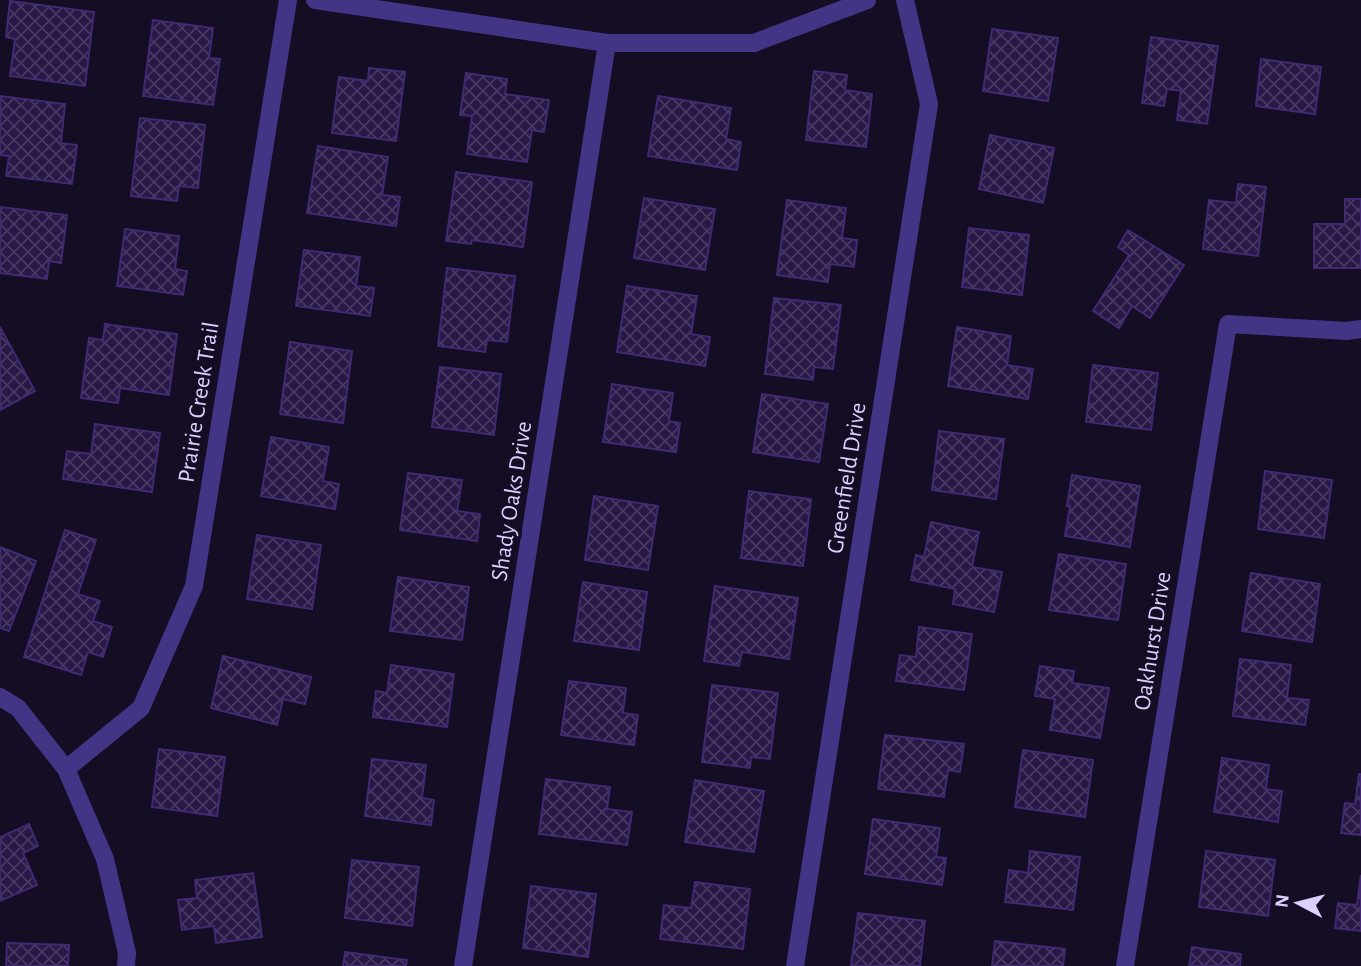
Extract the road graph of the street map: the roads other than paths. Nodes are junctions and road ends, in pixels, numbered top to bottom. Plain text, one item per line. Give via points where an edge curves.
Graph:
1 (288, 0) edge
2 (315, 0) edge
3 (867, 0) edge
4 (905, 0) edge
5 (607, 43) junction
6 (1361, 329) edge
7 (0, 697) edge
8 (66, 769) junction
9 (126, 966) edge
10 (463, 966) edge
11 (795, 966) edge
12 (1125, 966) edge

1 - 8 street, Prairie Creek Trail via 194,586 141,708
2 - 5 street
3 - 5 street via 754,43
4 - 11 street, Greenfield Drive via 929,104
5 - 10 street, Shady Oaks Drive
6 - 12 street, Oakhurst Drive via 1228,324
7 - 8 street via 18,708
8 - 9 street via 105,859

